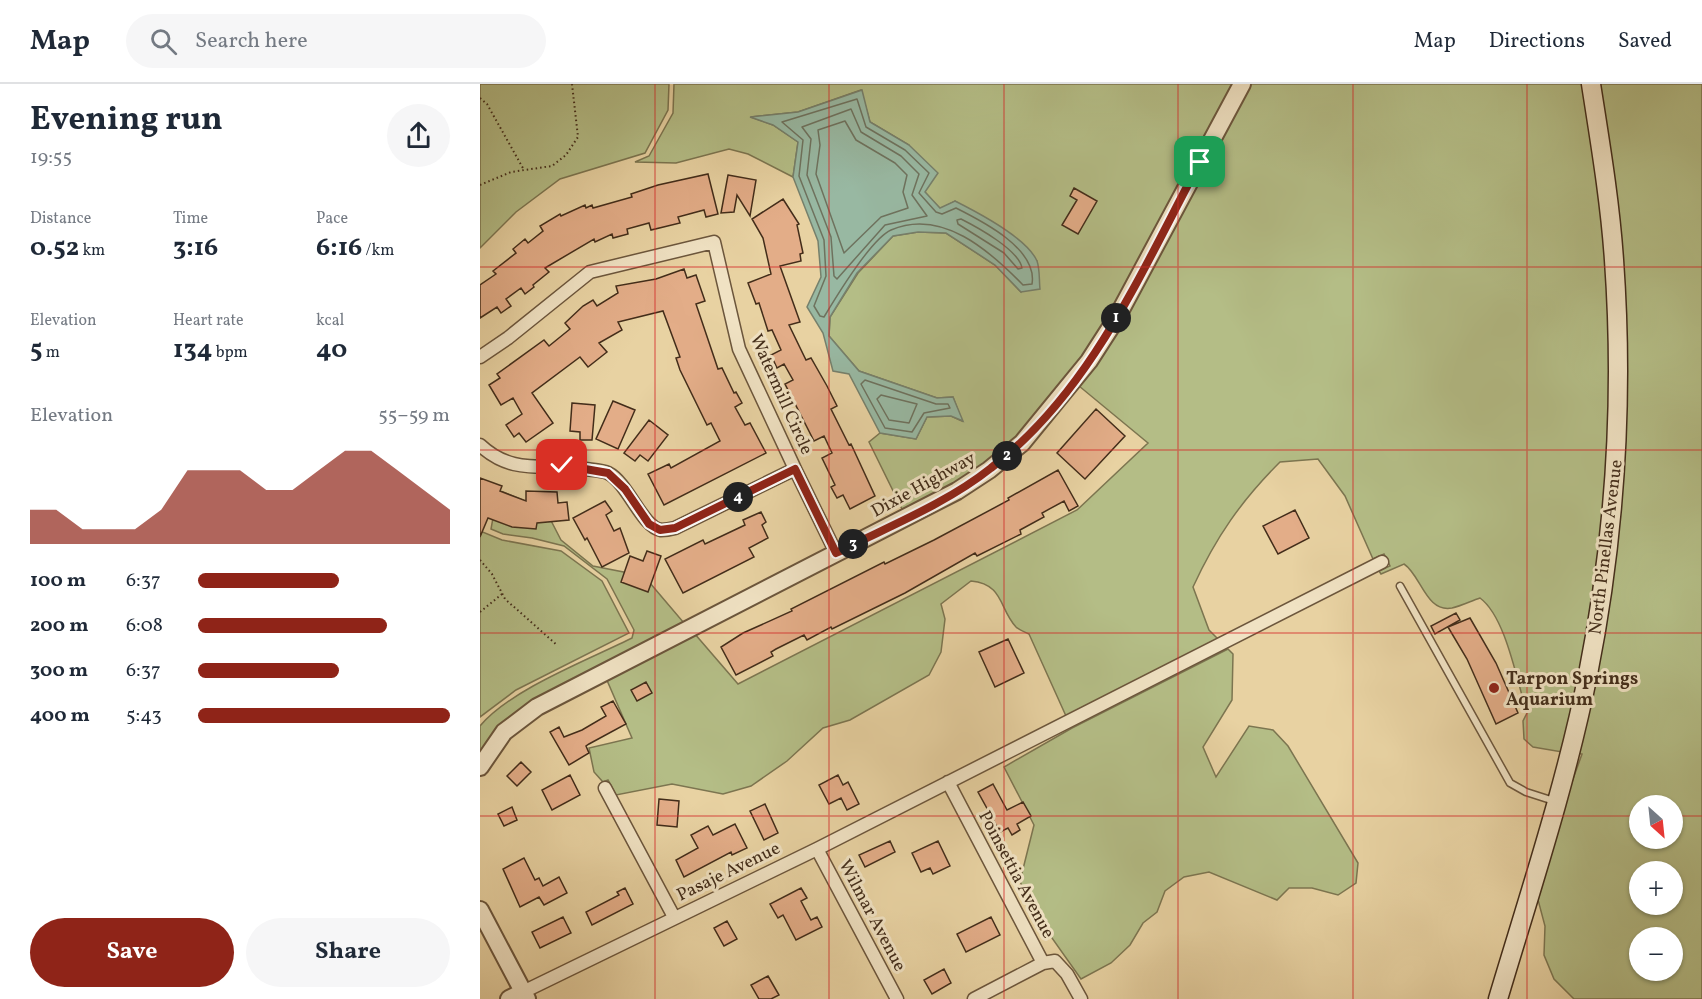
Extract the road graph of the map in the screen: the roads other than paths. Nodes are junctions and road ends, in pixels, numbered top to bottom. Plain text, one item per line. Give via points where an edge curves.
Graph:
1 (1242, 84) edge
2 (1591, 84) edge
3 (480, 357) edge
4 (480, 445) edge
5 (795, 469) junction
6 (836, 553) junction
7 (1382, 562) dead end
8 (1400, 586) dead end
9 (480, 767) edge
10 (948, 782) junction
11 (605, 788) dead end
12 (1556, 801) junction
13 (817, 849) junction
14 (480, 910) edge
15 (674, 917) junction
16 (1043, 963) junction
17 (520, 997) edge
18 (897, 999) edge
19 (974, 999) edge
20 (1081, 999) edge
21 (1498, 999) edge

1 - 6 street, Dixie Highway via 1116,318 1044,419 1022,443 957,491
2 - 12 main road, North Pinellas Avenue via 1614,258 1618,330 1615,483 1590,664
3 - 5 street, Watermill Circle via 590,273 714,242 739,349
4 - 5 street, Watermill Circle via 494,458 518,466 562,465 608,473 625,489 649,524 660,530 675,528
5 - 6 street, Watermill Circle
6 - 9 street, Dixie Highway via 537,707 504,732
7 - 10 street, Pasaje Avenue
8 - 12 lane via 1510,783
10 - 13 street, Pasaje Avenue
10 - 16 street, Poinsettia Avenue
11 - 15 street
12 - 21 main road, North Pinellas Avenue
13 - 15 street, Pasaje Avenue
13 - 18 street, Wilmar Avenue
14 - 17 street
15 - 17 street, Pasaje Avenue
16 - 19 street
16 - 20 street, Poinsettia Avenue via 1054,961 1067,974

